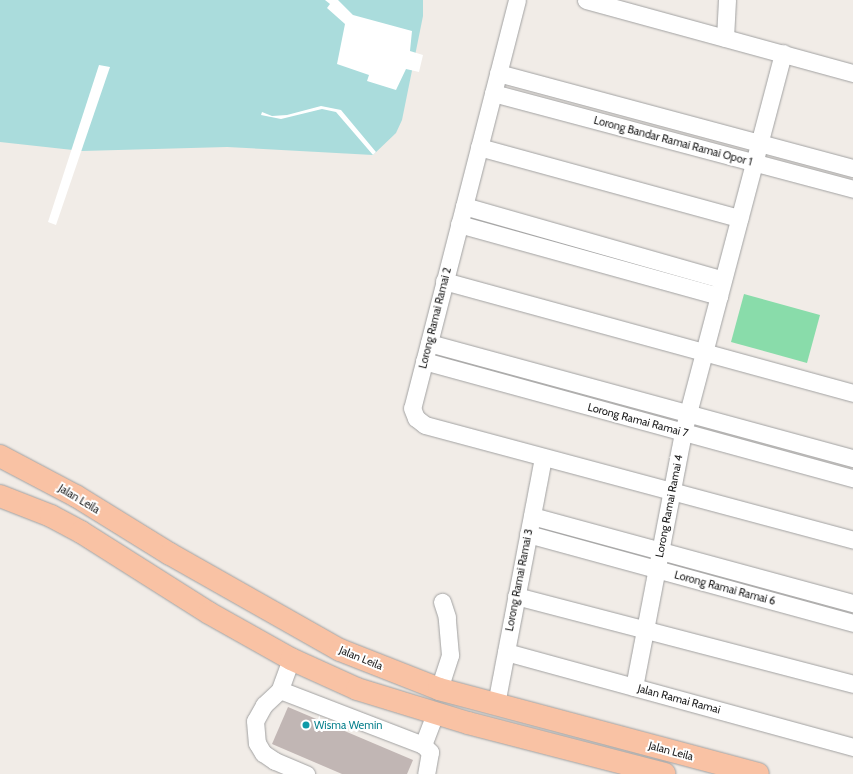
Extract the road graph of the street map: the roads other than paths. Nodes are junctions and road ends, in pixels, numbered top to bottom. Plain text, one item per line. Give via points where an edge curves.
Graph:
1 (517, 0) edge
2 (586, 0) edge
3 (727, 0) edge
4 (725, 38) junction
5 (783, 53) junction
6 (498, 73) junction
7 (853, 73) edge
8 (493, 93) junction
9 (759, 143) junction
10 (479, 147) junction
11 (754, 163) junction
12 (853, 168) edge
13 (853, 189) edge
14 (464, 206) junction
15 (739, 218) junction
16 (459, 224) junction
17 (723, 280) junction
18 (444, 281) junction
19 (719, 296) junction
20 (428, 343) junction
21 (704, 352) junction
22 (424, 361) junction
23 (853, 393) edge
24 (688, 413) junction
25 (683, 432) junction
26 (0, 456) edge
27 (543, 457) junction
28 (853, 458) edge
29 (853, 478) edge
30 (672, 492) junction
31 (0, 496) edge
32 (532, 516) junction
33 (528, 534) junction
34 (853, 540) edge
35 (660, 551) junction
36 (657, 569) junction
37 (516, 596) junction
38 (442, 602) dead end
39 (853, 603) edge
40 (853, 623) edge
41 (645, 629) junction
42 (506, 652) junction
43 (291, 659) junction
44 (853, 684) edge
45 (634, 687) junction
46 (439, 689) junction
47 (280, 690) junction
48 (496, 704) junction
49 (435, 713) junction
50 (423, 745) junction
51 (853, 747) edge
52 (306, 774) edge
53 (426, 774) edge
54 (665, 774) edge
55 (758, 774) edge

1 - 6 street, Lorong Ramai Ramai 2
2 - 4 street
3 - 4 street
4 - 5 street
5 - 7 street
5 - 9 street, Lorong Ramai Ramai 4
6 - 8 street, Lorong Ramai Ramai 2
6 - 9 street, Lorong Bandar Ramai Ramai Opor 1
8 - 10 street, Lorong Ramai Ramai 2
8 - 11 street, Lorong Bandar Ramai Ramai Opor 1
9 - 11 street, Lorong Ramai Ramai 4
9 - 12 street, Lorong Bandar Ramai Ramai Opor 1
10 - 14 street, Lorong Ramai Ramai 2
10 - 15 street
11 - 13 street, Lorong Bandar Ramai Ramai Opor 1
11 - 15 street, Lorong Ramai Ramai 4
14 - 16 street, Lorong Ramai Ramai 2
14 - 17 street
15 - 17 street, Lorong Ramai Ramai 4
16 - 18 street, Lorong Ramai Ramai 2
16 - 19 street
17 - 19 street, Lorong Ramai Ramai 4
18 - 20 street, Lorong Ramai Ramai 2
18 - 21 street
19 - 21 street, Lorong Ramai Ramai 4
20 - 22 street, Lorong Ramai Ramai 2
20 - 24 street, Lorong Ramai Ramai 7
21 - 23 street
21 - 24 street, Lorong Ramai Ramai 4
22 - 25 street, Lorong Ramai Ramai 7
22 - 27 street, Lorong Ramai Ramai 2 via 412,408 416,418 425,425
24 - 25 street, Lorong Ramai Ramai 4
24 - 28 street, Lorong Ramai Ramai 7
25 - 29 street, Lorong Ramai Ramai 7
25 - 30 street, Lorong Ramai Ramai 4
26 - 46 main road, Jalan Leila via 76,496 170,554 340,650
27 - 30 street
27 - 32 street, Lorong Ramai Ramai 3
30 - 34 street
30 - 35 street, Lorong Ramai Ramai 4
31 - 43 main road via 51,516 81,532 209,613
32 - 33 street, Lorong Ramai Ramai 3
32 - 35 street, Lorong Ramai Ramai 6
33 - 36 street, Lorong Ramai Ramai 6
33 - 37 street, Lorong Ramai Ramai 3
35 - 36 street, Lorong Ramai Ramai 4
35 - 39 street, Lorong Ramai Ramai 6
36 - 40 street, Lorong Ramai Ramai 6
36 - 41 street, Lorong Ramai Ramai 4
37 - 41 street
37 - 42 street, Lorong Ramai Ramai 3
38 - 46 street via 447,617 450,655
41 - 44 street
41 - 45 street, Lorong Ramai Ramai 4
42 - 45 street, Jalan Ramai Ramai
42 - 48 street, Lorong Ramai Ramai 3
43 - 47 street
43 - 49 main road via 358,689
45 - 51 street, Jalan Ramai Ramai
46 - 48 main road, Jalan Leila
47 - 50 street
47 - 52 street via 264,705 255,721 255,736 263,753
48 - 55 main road, Jalan Leila
49 - 50 street
49 - 54 main road
50 - 53 street via 430,752

